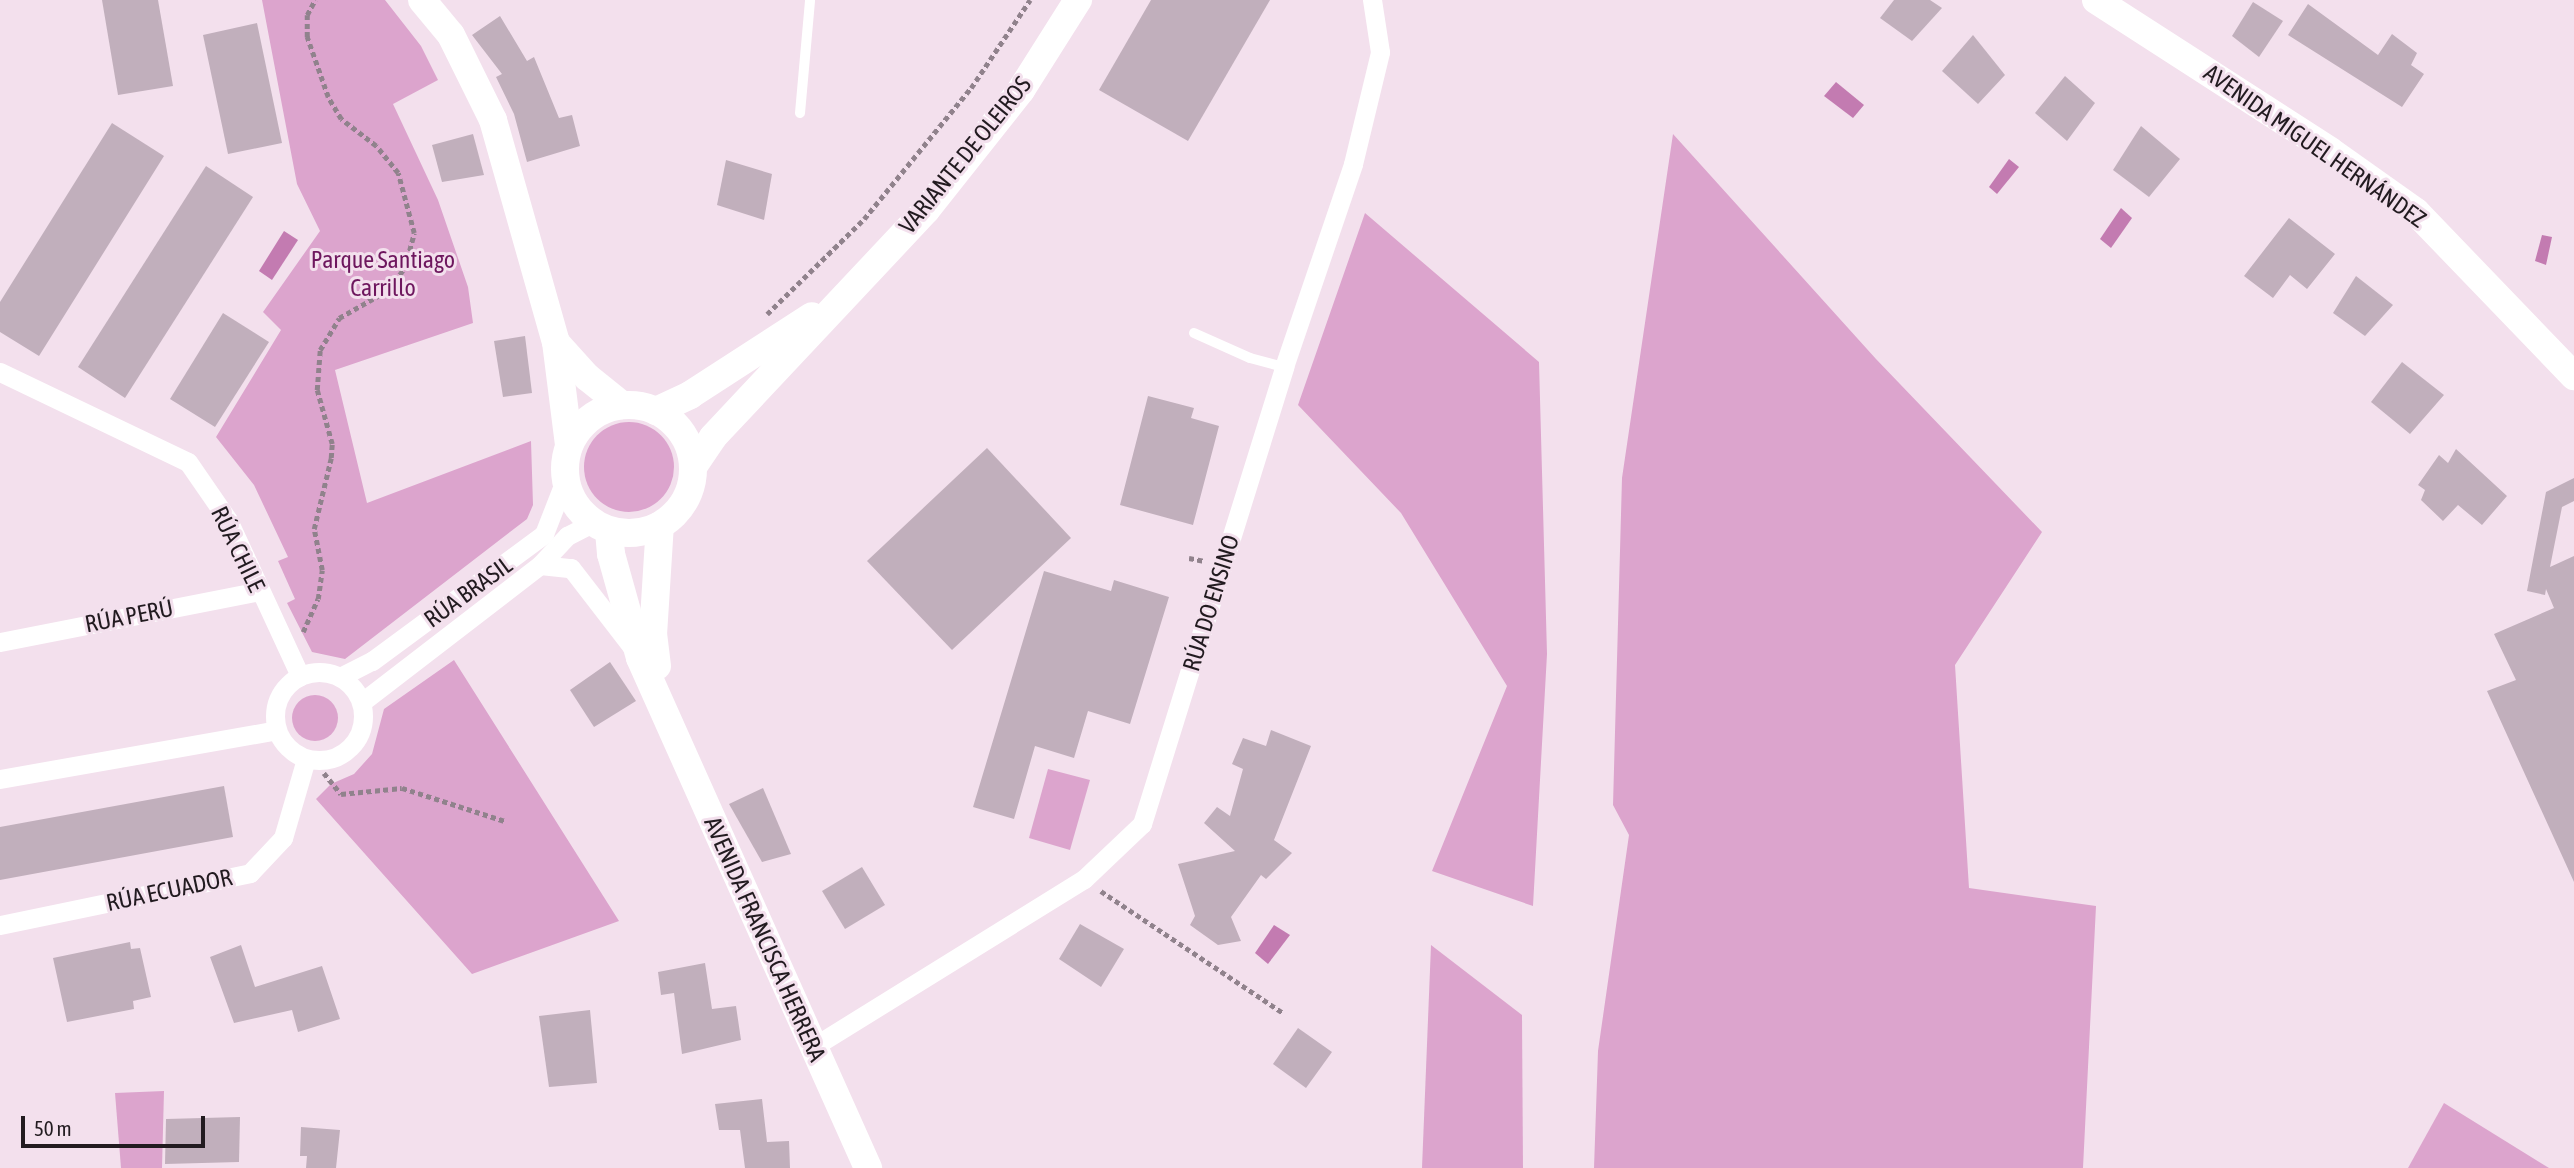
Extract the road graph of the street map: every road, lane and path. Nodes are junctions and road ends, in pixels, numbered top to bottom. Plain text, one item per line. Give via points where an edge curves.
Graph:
1 (315, 0) edge
2 (422, 0) edge
3 (810, 0) edge
4 (1030, 0) edge
5 (1078, 0) edge
6 (1372, 0) edge
7 (2096, 0) edge
8 (800, 113) dead end
9 (839, 300) junction
10 (1194, 332) dead end
11 (780, 336) junction
12 (556, 342) junction
13 (1284, 367) junction
14 (0, 372) edge
15 (2574, 376) edge
16 (622, 405) junction
17 (656, 411) junction
18 (569, 445) junction
19 (693, 467) junction
20 (565, 480) junction
21 (660, 525) junction
22 (601, 527) junction
23 (540, 565) junction
24 (259, 591) junction
25 (296, 636) dead end
26 (0, 642) edge
27 (640, 657) junction
28 (300, 676) junction
29 (340, 677) junction
30 (362, 702) junction
31 (662, 710) junction
32 (277, 730) junction
33 (311, 760) junction
34 (0, 779) edge
35 (505, 821) dead end
36 (1084, 879) junction
37 (0, 925) edge
38 (1283, 1013) dead end
39 (813, 1047) junction
40 (868, 1168) edge

1 - 25 path via 305,25 328,97 341,119 376,146 398,173 414,233 405,267 390,289 339,318 320,350 317,390 332,444 314,529 322,570 309,624
2 - 12 street via 451,35 493,120
3 - 8 lane
4 - 11 path via 971,88 863,219 766,312
5 - 9 street, VARIANTE DE OLEIROS via 1021,90 926,210
6 - 13 street, RÚA DO ENSINO via 1380,52 1353,164
7 - 15 street, AVENIDA MIGUEL HERNÁNDEZ via 2308,136 2416,212
9 - 11 street, VARIANTE DE OLEIROS
9 - 19 street, VARIANTE DE OLEIROS via 713,438
10 - 13 lane via 1250,358
11 - 17 street, VARIANTE DE OLEIROS via 690,396
12 - 16 street via 587,377
12 - 18 street
13 - 36 street, RÚA DO ENSINO via 1142,824
14 - 24 street, RÚA CHILE via 188,462 228,520
16 - 17 street
16 - 18 street via 590,417
17 - 19 street via 682,433
18 - 20 street
19 - 21 street via 685,501
20 - 22 street via 580,511
20 - 29 street, RÚA BRASIL via 544,534 372,661
21 - 22 street via 644,532
21 - 31 street, AVENIDA FRANCISCA HERRERA via 653,635
22 - 23 street, RÚA BRASIL via 567,536
22 - 27 street, AVENIDA FRANCISCA HERRERA
23 - 27 street, AVENIDA FRANCISCA HERRERA via 571,568
23 - 30 street, RÚA BRASIL
24 - 26 street, RÚA PERÚ
24 - 28 street, RÚA CHILE
27 - 31 street, AVENIDA FRANCISCA HERRERA
28 - 29 street via 313,672
28 - 32 street via 289,683 276,705
29 - 30 street
30 - 33 street via 362,730 355,744 331,760
31 - 39 street, AVENIDA FRANCISCA HERRERA
32 - 33 street via 288,748
32 - 34 street
33 - 35 path via 341,794 402,788
33 - 37 street, RÚA ECUADOR via 283,838 250,873
36 - 38 path
36 - 39 street, RÚA DO ENSINO
39 - 40 street, AVENIDA FRANCISCA HERRERA

